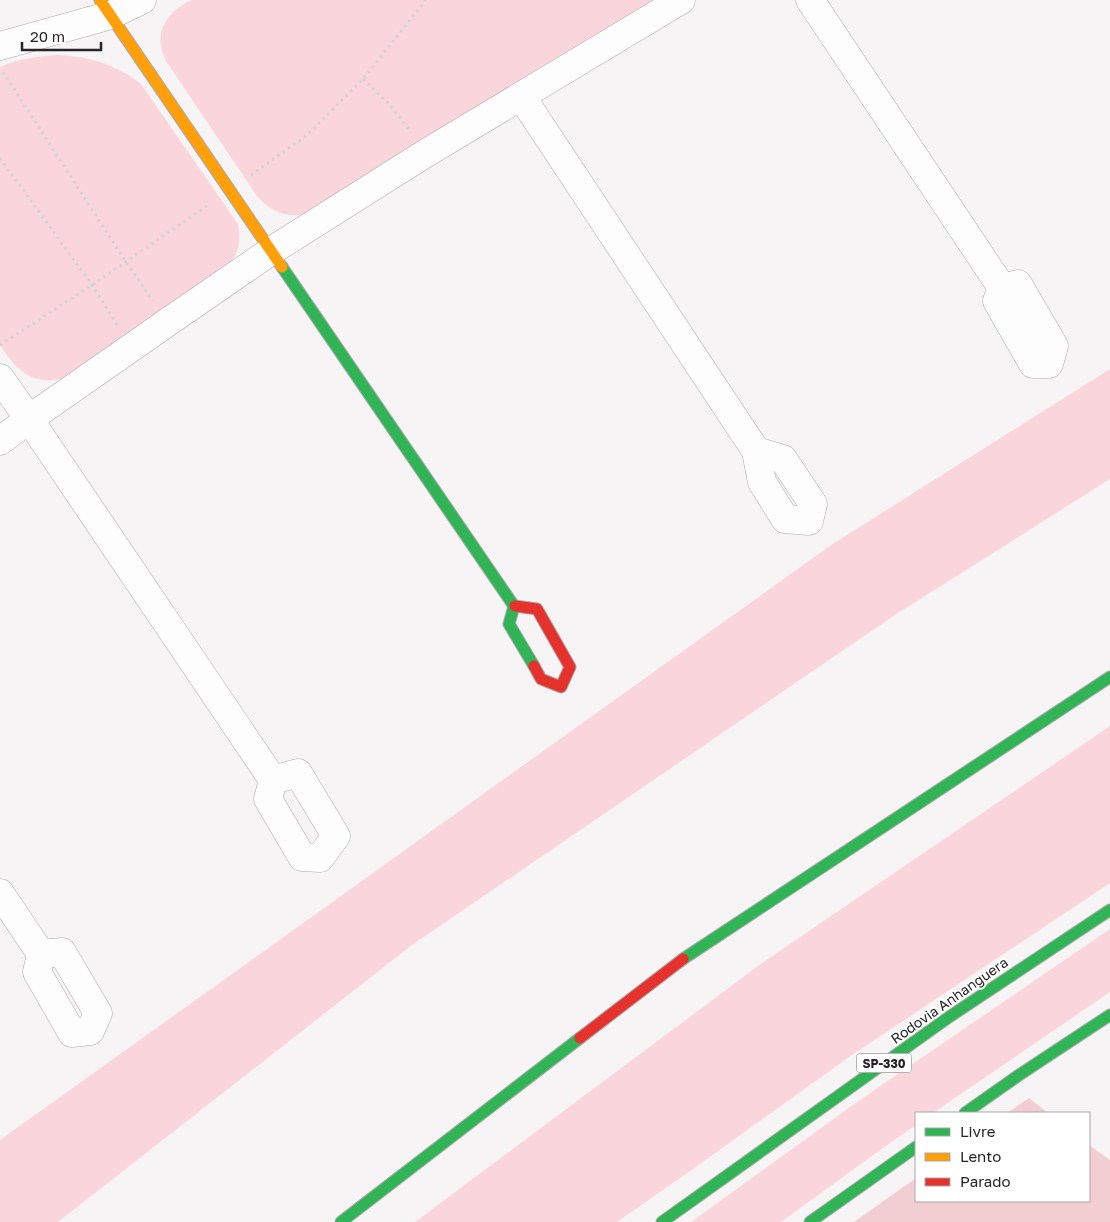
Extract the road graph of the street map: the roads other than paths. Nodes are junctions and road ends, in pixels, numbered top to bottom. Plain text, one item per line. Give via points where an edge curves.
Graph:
1 (142, 0) edge
2 (681, 0) edge
3 (810, 0) edge
4 (106, 8) edge
5 (0, 46) edge
6 (522, 96) junction
7 (271, 251) junction
8 (1002, 288) dead end
9 (0, 378) edge
10 (29, 419) junction
11 (0, 441) edge
12 (756, 450) dead end
13 (514, 606) junction
14 (1110, 677) edge
15 (273, 780) dead end
16 (0, 893) edge
17 (1110, 910) edge
18 (41, 954) dead end
19 (1110, 1015) edge
20 (966, 1112) edge
21 (915, 1148) edge
22 (342, 1222) edge
23 (662, 1222) edge
24 (810, 1222) edge

1 - 4 street
2 - 6 street
3 - 8 street
4 - 5 street
4 - 7 main road
6 - 7 street
6 - 12 street
7 - 10 street
7 - 13 main road
9 - 10 street
10 - 11 street
10 - 15 street
13 - 13 main road via 508,624 541,679 561,687 570,667 537,609
14 - 22 main road via 673,966
16 - 18 street
17 - 23 main road, Rodovia Anhanguera / SP-330 via 949,1017
19 - 20 main road
21 - 24 main road

